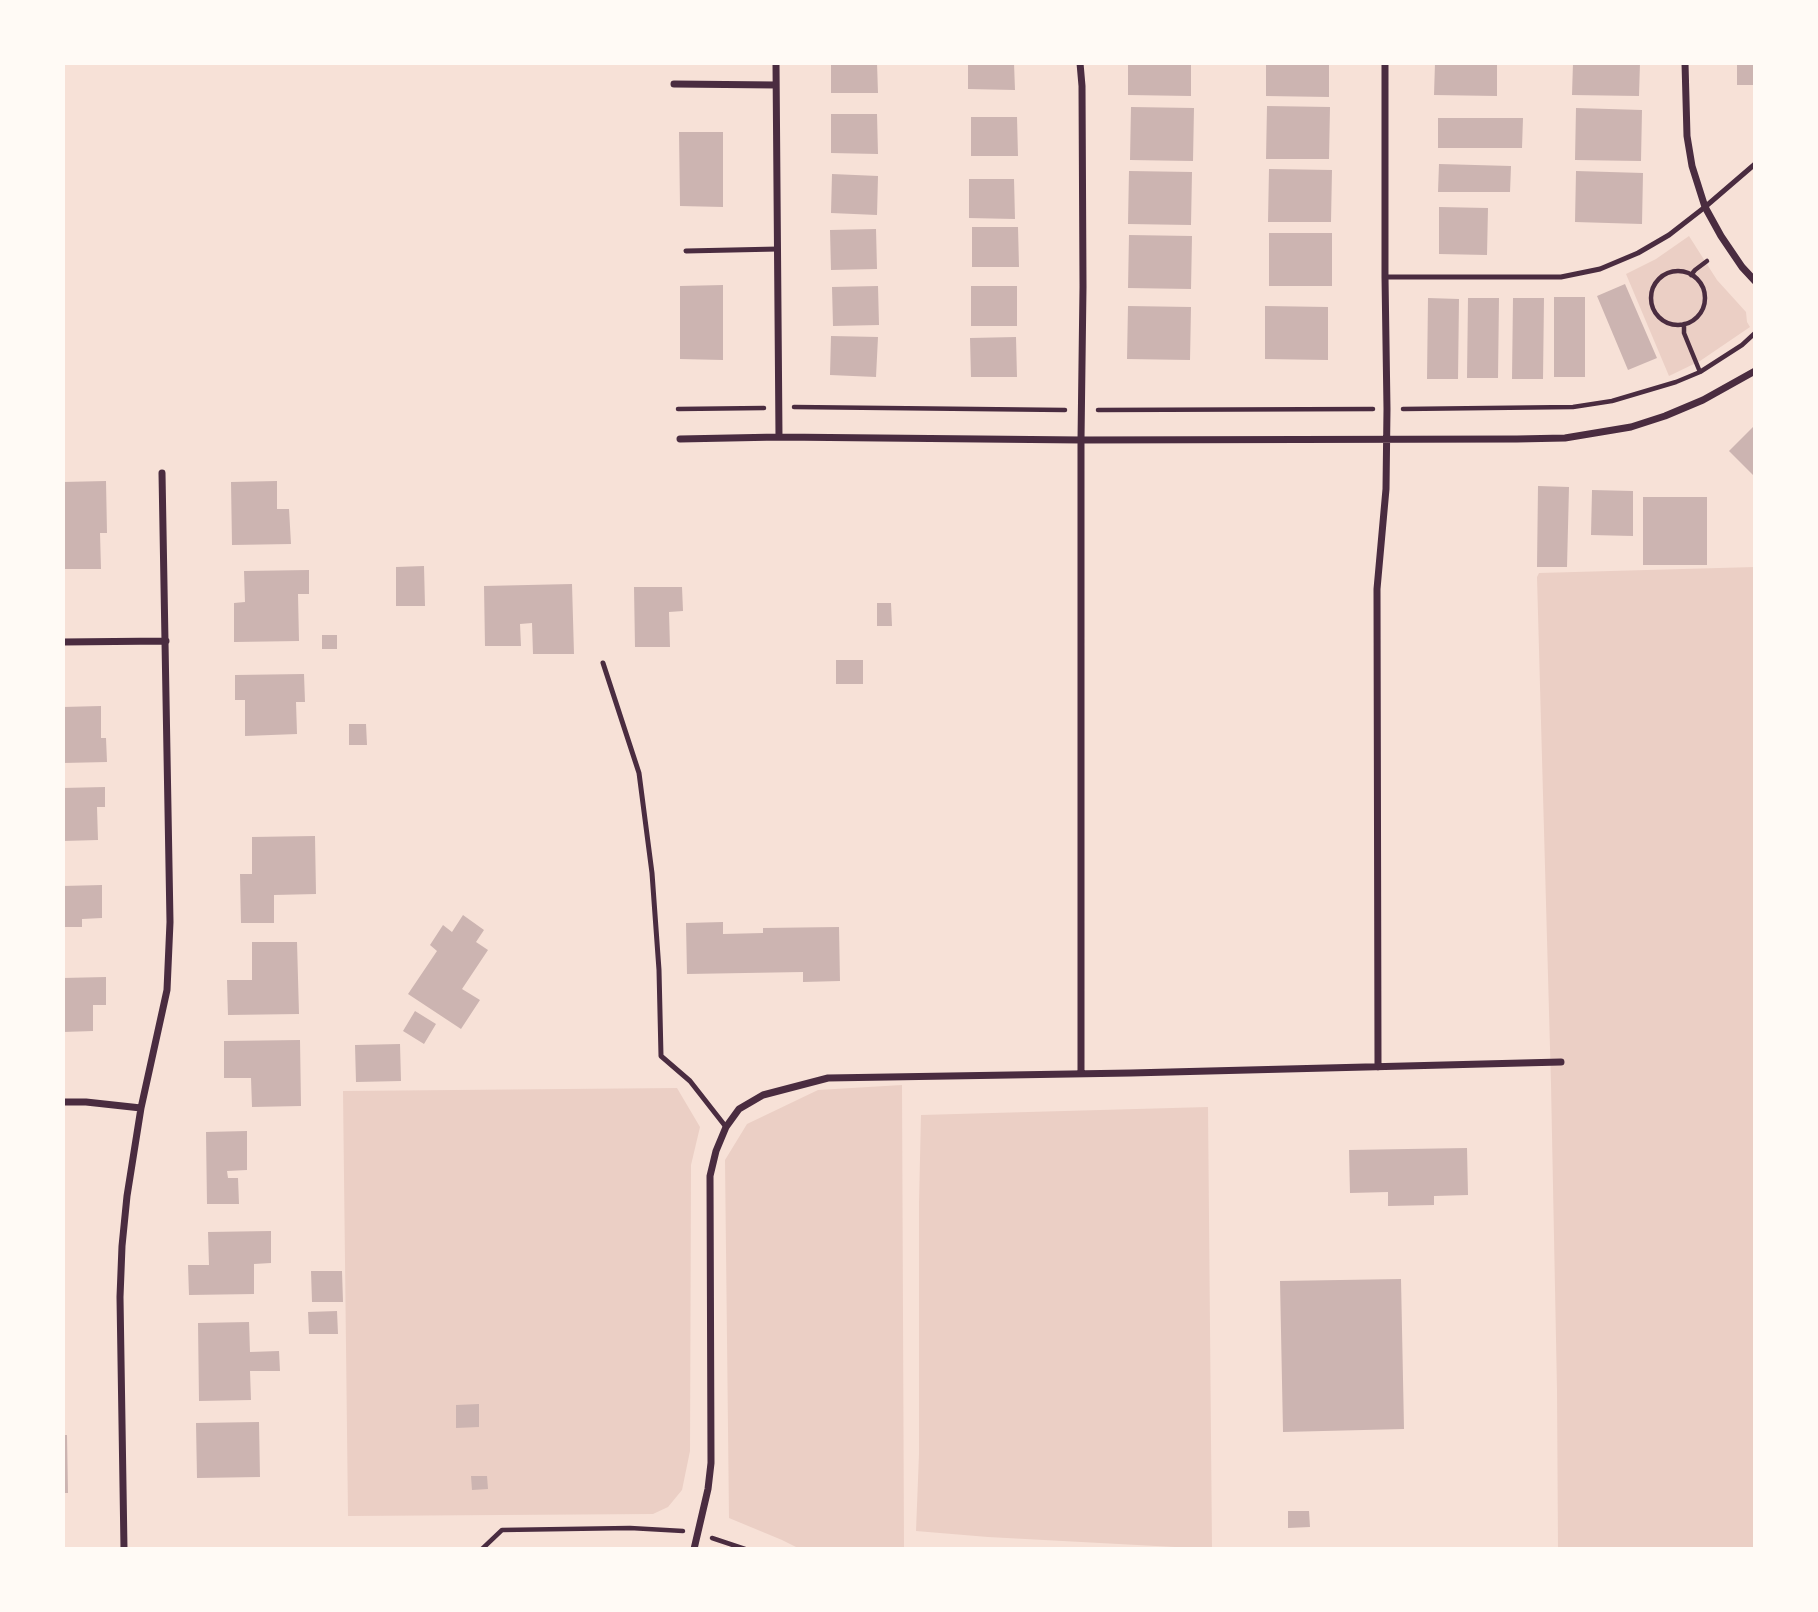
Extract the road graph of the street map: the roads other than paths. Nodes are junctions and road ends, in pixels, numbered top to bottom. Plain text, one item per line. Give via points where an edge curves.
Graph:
1 (776, 63) edge
2 (1080, 63) edge
3 (1385, 63) edge
4 (1685, 63) edge
5 (674, 85) dead end
6 (776, 85) junction
7 (1755, 164) edge
8 (1705, 207) junction
9 (778, 249) junction
10 (686, 251) dead end
11 (1385, 277) junction
12 (1755, 281) edge
13 (1755, 371) edge
14 (779, 436) junction
15 (680, 439) dead end
16 (1387, 439) junction
17 (1081, 440) junction
18 (162, 473) dead end
19 (166, 641) junction
20 (63, 642) edge
21 (603, 663) dead end
22 (1561, 1062) dead end
23 (1378, 1067) junction
24 (1081, 1073) junction
25 (63, 1102) edge
26 (141, 1108) junction
27 (726, 1127) junction
28 (124, 1549) edge
29 (694, 1549) edge

1 - 6 street
2 - 17 street
3 - 11 street
4 - 8 street via 1687,136
5 - 6 street
6 - 9 street
7 - 8 lane
8 - 11 lane via 1638,253 1561,277
8 - 12 street
9 - 10 lane
9 - 14 street
11 - 16 street
13 - 16 street via 1703,400 1597,434
14 - 15 street
14 - 17 street
16 - 17 street
16 - 23 street via 1377,589
17 - 24 street
18 - 19 street
19 - 20 street
19 - 26 street via 167,990
21 - 27 lane via 639,773 652,873 661,1056 690,1081
22 - 23 street
23 - 24 street
24 - 27 street via 828,1078 763,1095 739,1109
25 - 26 street
26 - 28 street via 127,1196 120,1297
27 - 29 street via 710,1176 712,1446

